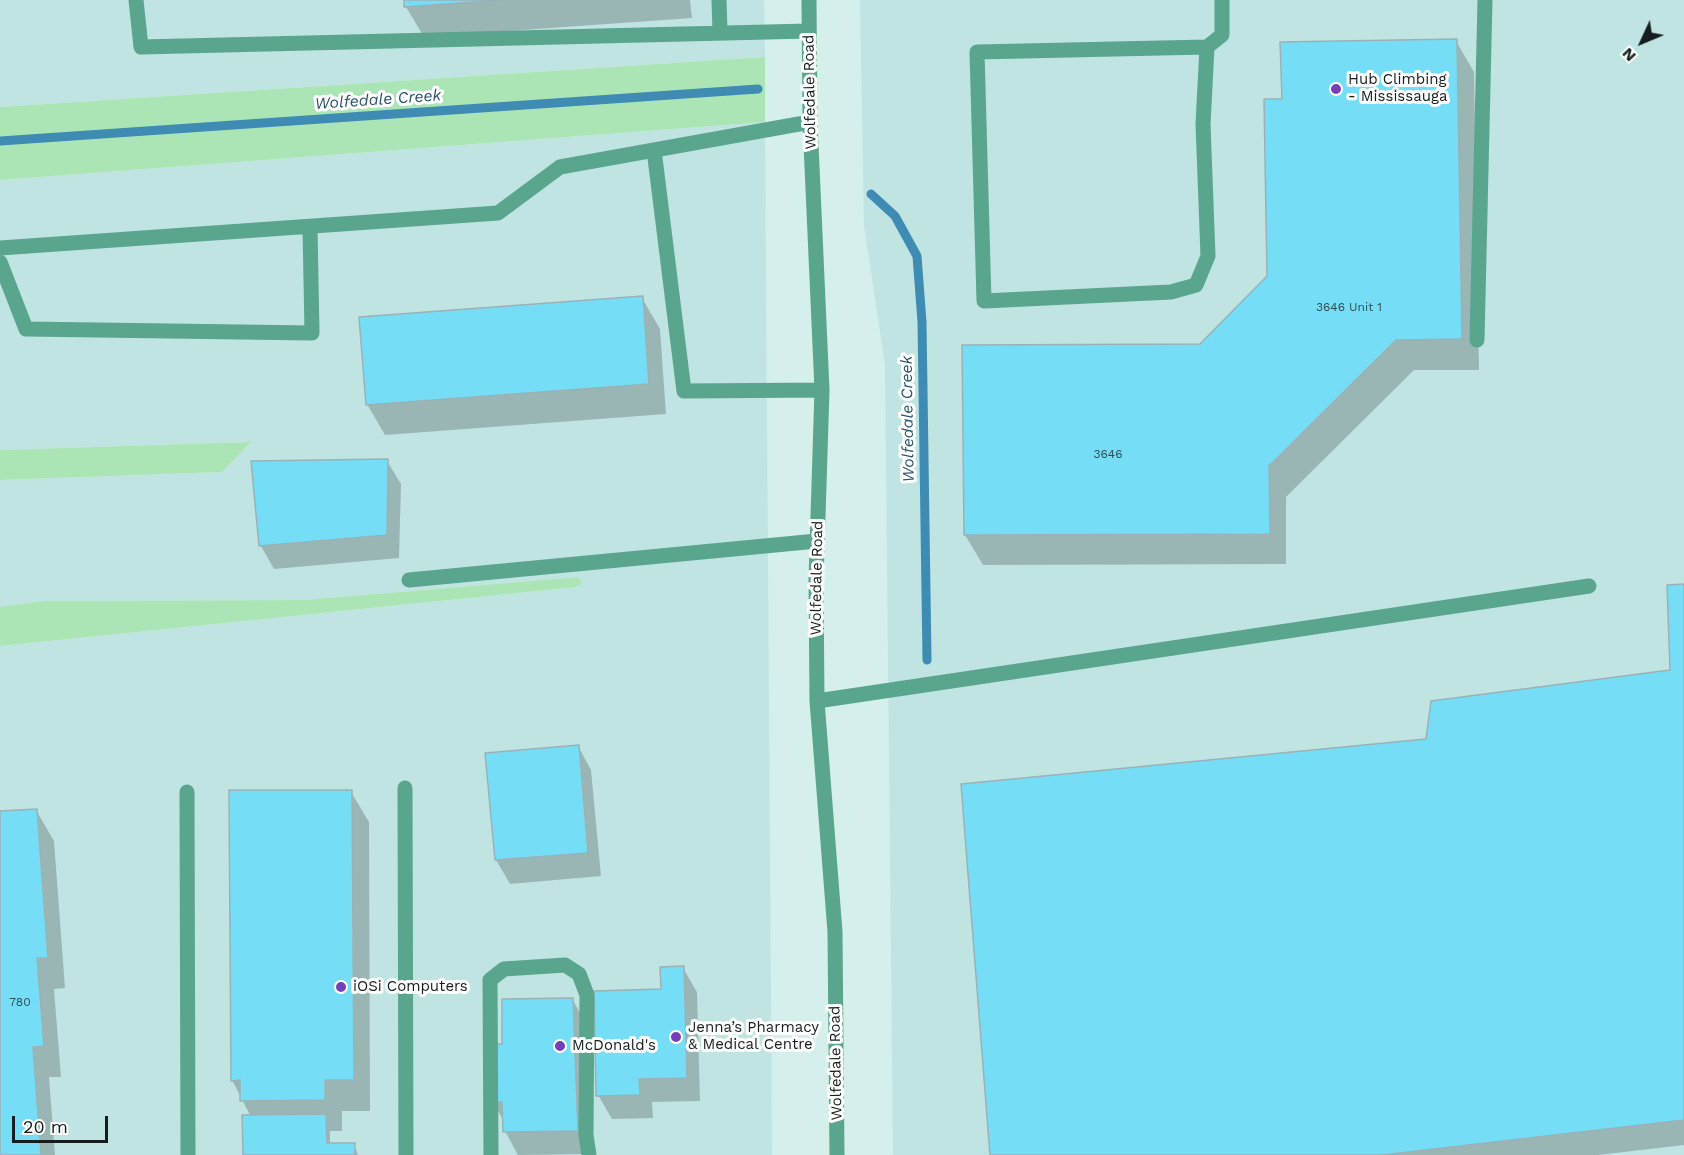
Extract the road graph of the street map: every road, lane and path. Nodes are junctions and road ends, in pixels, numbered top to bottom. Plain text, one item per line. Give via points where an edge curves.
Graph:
1 (136, 0) edge
2 (719, 0) edge
3 (808, 0) edge
4 (1222, 0) edge
5 (1485, 0) edge
6 (809, 31) junction
7 (720, 32) junction
8 (1207, 47) junction
9 (810, 122) junction
10 (654, 150) junction
11 (310, 227) junction
12 (0, 248) edge
13 (0, 262) edge
14 (1477, 340) dead end
15 (822, 390) junction
16 (817, 541) junction
17 (409, 580) dead end
18 (1589, 586) dead end
19 (818, 701) junction
20 (405, 788) dead end
21 (188, 792) dead end
22 (188, 1155) edge
23 (406, 1155) edge
24 (491, 1155) edge
25 (589, 1155) edge
26 (837, 1155) edge

1 - 7 street via 141,48
2 - 7 street
3 - 6 street, Wolfedale Road
4 - 8 street via 1222,35
5 - 14 street
6 - 7 street
6 - 9 street, Wolfedale Road
8 - 8 street via 1203,124 1208,256 1196,285 1172,292 984,301 977,52
9 - 10 street
9 - 15 street, Wolfedale Road
10 - 11 street via 560,167 498,213
10 - 15 street via 684,391
11 - 12 street
11 - 13 street via 312,333 26,329
15 - 16 street, Wolfedale Road
16 - 17 street
16 - 19 street, Wolfedale Road
18 - 19 street
19 - 26 street, Wolfedale Road via 835,932
20 - 23 street
21 - 22 street
24 - 25 street via 490,980 504,969 565,965 579,974 587,995

